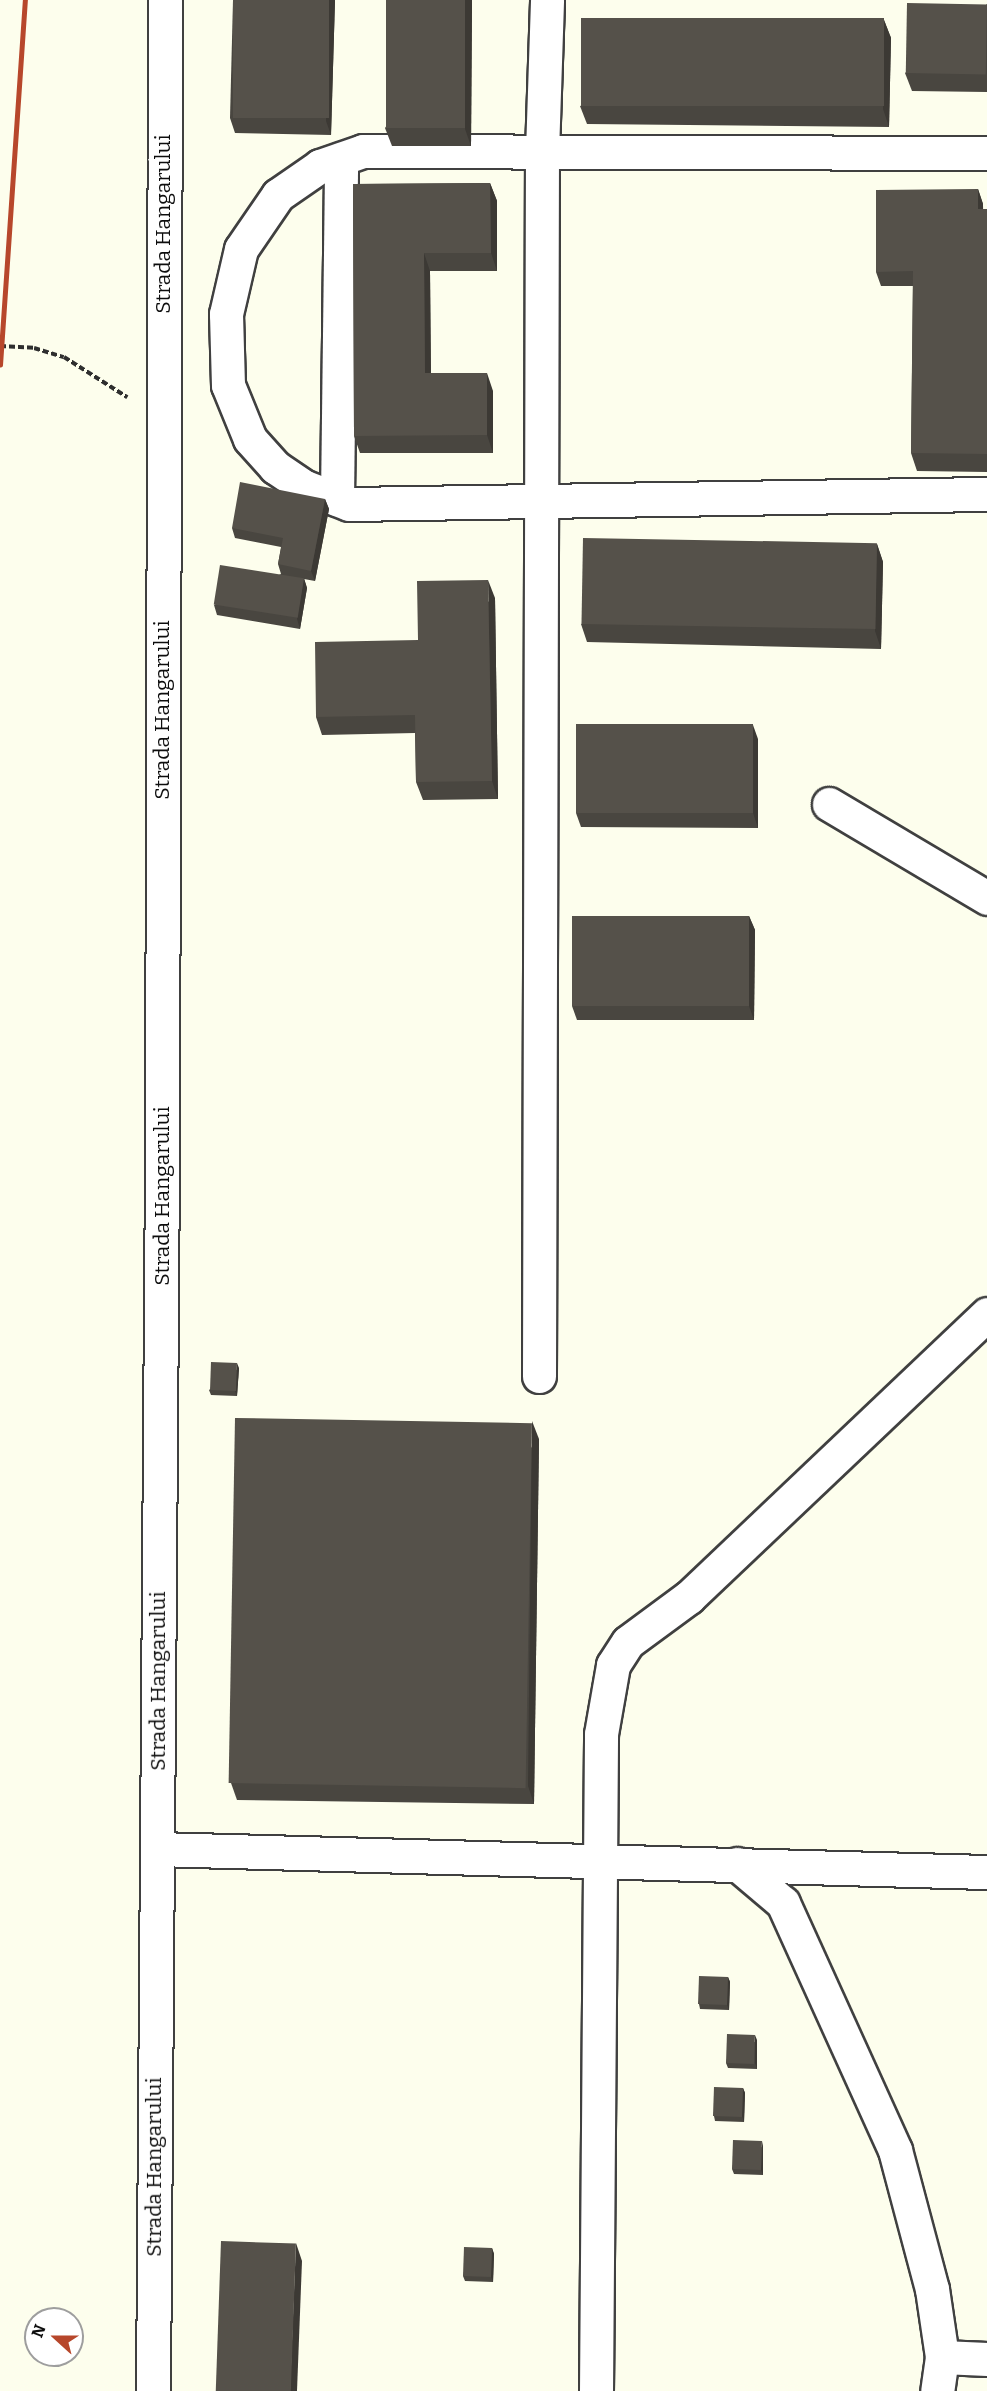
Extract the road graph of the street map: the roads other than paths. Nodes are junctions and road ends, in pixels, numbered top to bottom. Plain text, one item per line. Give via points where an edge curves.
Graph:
1 (165, 0) edge
2 (547, 0) edge
3 (542, 152) junction
4 (987, 153) edge
5 (341, 159) junction
6 (987, 494) edge
7 (337, 499) junction
8 (540, 501) junction
9 (829, 804) dead end
10 (987, 898) edge
11 (987, 1314) edge
12 (538, 1376) dead end
13 (157, 1850) junction
14 (601, 1859) junction
15 (737, 1864) junction
16 (987, 1872) edge
17 (942, 2357) junction
18 (987, 2360) edge
19 (153, 2391) edge
20 (596, 2391) edge
21 (937, 2391) edge

1 - 13 street, Strada Hangarului
2 - 3 street
3 - 4 street
3 - 5 street via 363,151
3 - 8 street
5 - 7 street
5 - 7 street via 320,166 278,195 241,249 226,314 228,385 250,439 276,467 305,487
6 - 8 street
7 - 8 street via 349,504
8 - 12 street
9 - 10 street
11 - 14 street via 689,1597 628,1642 614,1665 601,1734
13 - 14 street
13 - 19 street, Strada Hangarului
14 - 15 street
14 - 20 street
15 - 16 street
15 - 17 street via 783,1903 895,2150 932,2289
17 - 18 street
17 - 21 street

